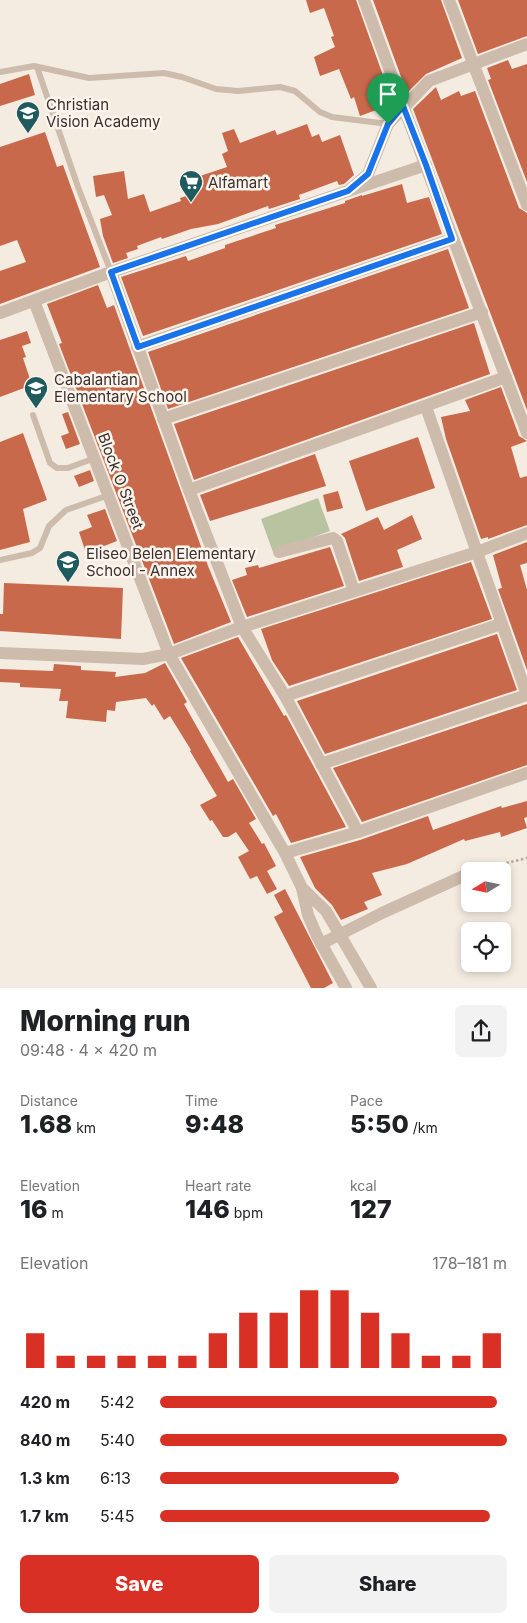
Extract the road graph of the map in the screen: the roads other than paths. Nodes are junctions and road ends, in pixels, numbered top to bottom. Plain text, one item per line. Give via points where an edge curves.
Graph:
1 (364, 0) edge
2 (449, 0) edge
3 (527, 44) edge
4 (474, 65) junction
5 (37, 67) junction
6 (0, 72) edge
7 (403, 106) junction
8 (388, 124) junction
9 (426, 165) junction
10 (348, 191) junction
11 (527, 205) edge
12 (452, 239) junction
13 (111, 272) junction
14 (34, 301) junction
15 (482, 312) junction
16 (0, 313) edge
17 (138, 347) junction
18 (506, 377) junction
19 (426, 407) junction
20 (33, 415) dead end
21 (163, 419) junction
22 (527, 432) edge
23 (95, 458) junction
24 (189, 490) junction
25 (109, 495) junction
26 (527, 533) edge
27 (280, 552) dead end
28 (477, 552) junction
29 (0, 560) edge
30 (354, 591) junction
31 (501, 624) junction
32 (242, 627) junction
33 (0, 653) edge
34 (169, 654) junction
35 (527, 695) edge
36 (285, 696) junction
37 (321, 764) junction
38 (527, 773) edge
39 (358, 832) junction
40 (285, 854) junction
41 (461, 877) edge
42 (302, 888) junction
43 (340, 933) junction
44 (321, 944) junction
45 (346, 988) edge
46 (371, 988) edge

1 - 7 street
2 - 4 street
3 - 4 street
4 - 7 street via 429,81
4 - 11 street
5 - 6 lane
5 - 8 lane via 89,78 164,73 216,89 238,92 280,87 295,91 332,118
5 - 13 lane
7 - 8 street
7 - 9 street
8 - 10 street via 368,174
9 - 10 street
9 - 12 street
10 - 13 street
12 - 15 street
12 - 17 street
13 - 14 street
13 - 17 street
14 - 16 street
14 - 23 street, Block O Street
15 - 18 street
15 - 21 street
17 - 21 street
18 - 19 street
18 - 22 street
19 - 24 street
19 - 28 street
20 - 23 lane via 50,463 57,468 68,468
21 - 24 street
23 - 25 street, Block O Street
24 - 32 street
25 - 29 lane via 66,510 49,526 40,548 32,553
25 - 34 street, Block O Street
26 - 28 street
27 - 30 street via 333,538 337,541
28 - 30 street
28 - 31 street
30 - 32 street
31 - 35 street
31 - 36 street
32 - 34 street
32 - 36 street
33 - 34 street via 143,658
34 - 40 street, Block O Street
35 - 37 street
36 - 37 street
37 - 39 street
38 - 39 street
39 - 40 street
40 - 42 street, Block O Street
41 - 43 street
42 - 43 street via 326,911
42 - 44 street via 308,916
43 - 44 street
43 - 46 street
44 - 45 street

